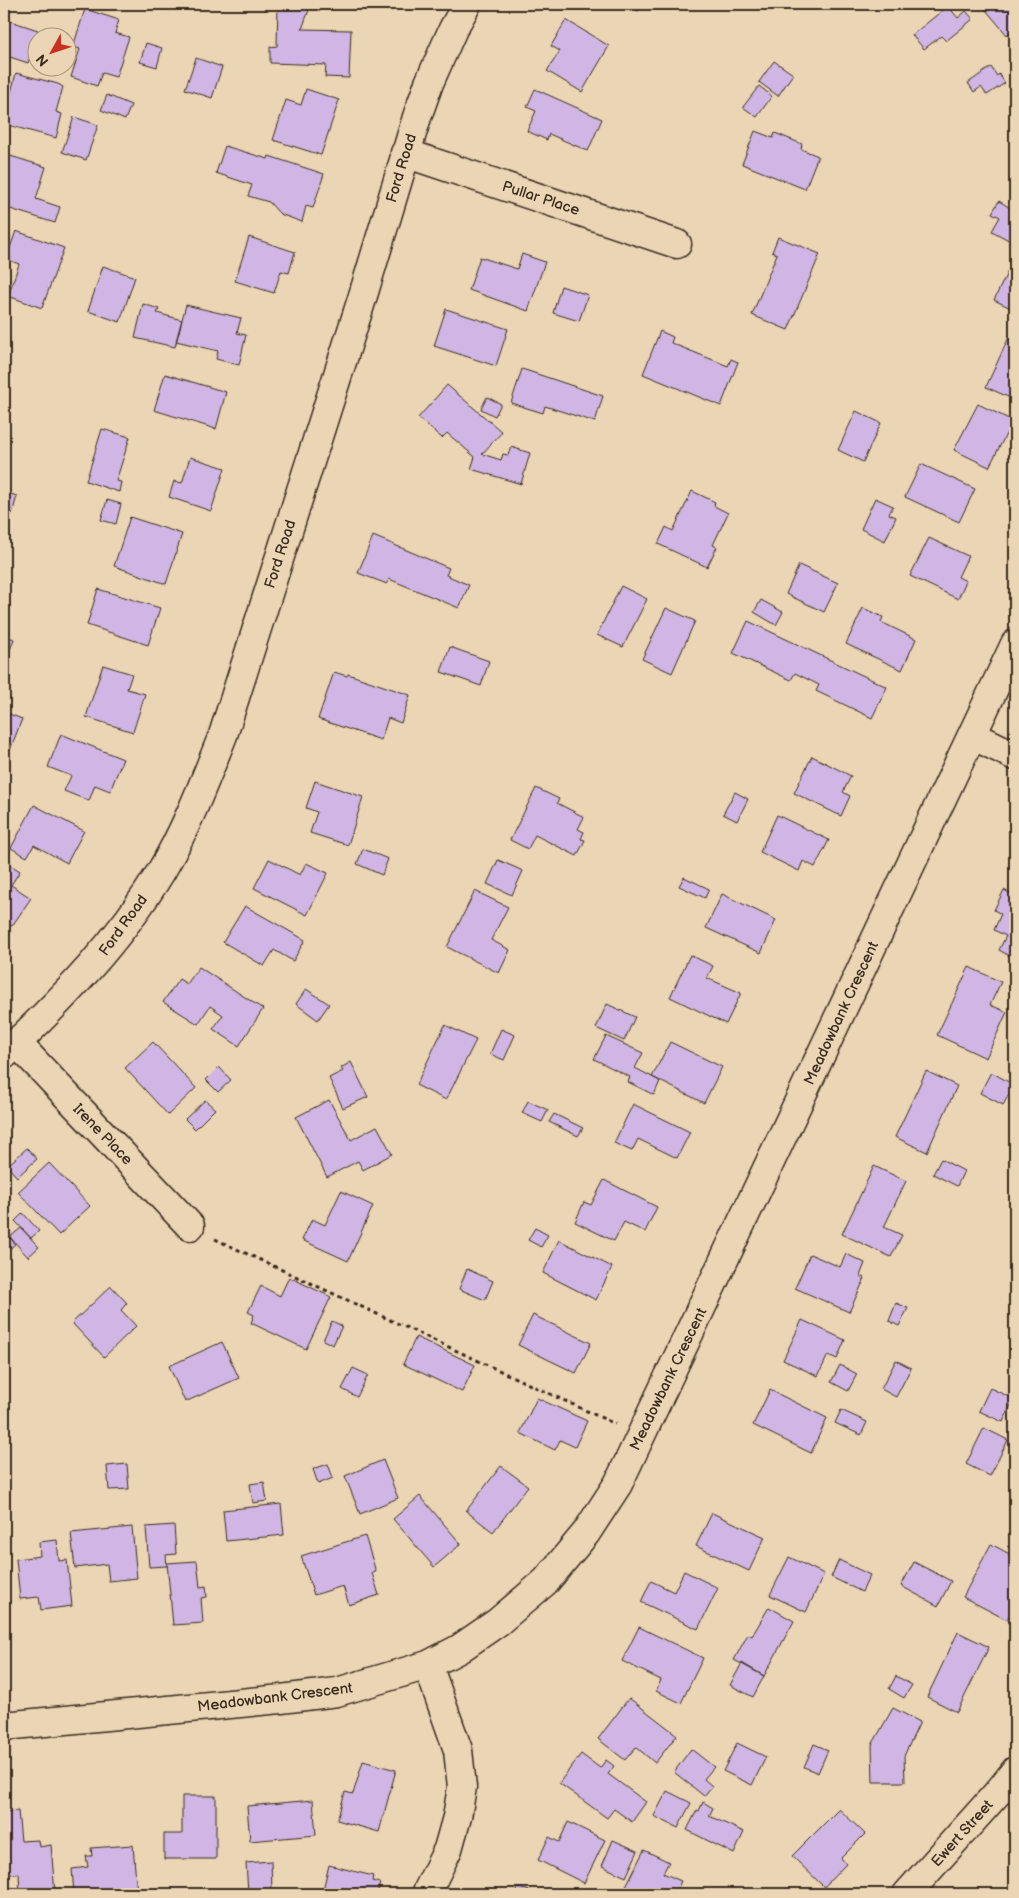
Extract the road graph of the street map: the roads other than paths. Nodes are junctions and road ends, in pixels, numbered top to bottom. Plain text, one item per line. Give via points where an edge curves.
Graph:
1 (467, 4) edge
2 (405, 153) junction
3 (677, 244) dead end
4 (1015, 644) edge
5 (972, 735) junction
6 (1015, 756) edge
7 (10, 1049) edge
8 (190, 1226) road end
9 (428, 1665) junction
10 (4, 1726) edge
11 (1015, 1771) edge
12 (426, 1894) edge
13 (907, 1894) edge

1 - 2 street, Ford Road via 429,83
2 - 3 street, Pullar Place
2 - 7 street, Ford Road via 361,302 223,734 203,785 162,870 140,902 64,997
4 - 5 street, Meadowbank Crescent
5 - 6 street
5 - 9 street, Meadowbank Crescent via 613,1492 586,1533 546,1582 498,1622 458,1650
7 - 8 street, Irene Place
9 - 10 street, Meadowbank Crescent via 338,1692
9 - 12 street via 458,1750 462,1787 448,1849
11 - 13 street, Ewert Street

